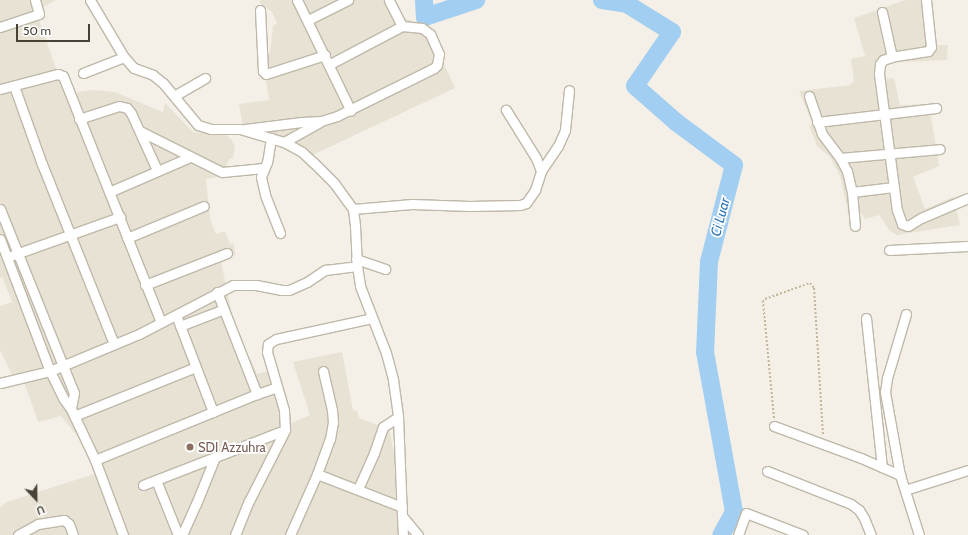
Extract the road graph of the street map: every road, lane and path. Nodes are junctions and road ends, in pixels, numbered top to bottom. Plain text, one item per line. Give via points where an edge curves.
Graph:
1 (35, 0) edge
2 (90, 0) edge
3 (297, 0) edge
4 (348, 0) edge
5 (389, 0) edge
6 (926, 0) edge
7 (260, 10) dead end
8 (882, 12) dead end
9 (308, 20) junction
10 (402, 26) junction
11 (0, 27) edge
12 (325, 54) junction
13 (892, 56) junction
14 (124, 58) junction
15 (330, 64) junction
16 (83, 73) dead end
17 (205, 78) dead end
18 (14, 86) junction
19 (0, 89) edge
20 (569, 90) dead end
21 (174, 96) junction
22 (809, 96) dead end
23 (936, 108) dead end
24 (506, 110) dead end
25 (351, 111) junction
26 (883, 115) junction
27 (79, 119) junction
28 (321, 121) junction
29 (817, 122) junction
30 (240, 129) junction
31 (140, 131) junction
32 (271, 138) junction
33 (284, 142) junction
34 (940, 149) dead end
35 (888, 153) junction
36 (190, 157) junction
37 (840, 158) junction
38 (264, 168) junction
39 (157, 170) junction
40 (541, 171) junction
41 (894, 187) junction
42 (109, 192) junction
43 (852, 192) junction
44 (968, 198) edge
45 (204, 206) dead end
46 (0, 209) edge
47 (353, 209) junction
48 (120, 218) junction
49 (855, 226) dead end
50 (280, 233) dead end
51 (71, 236) junction
52 (127, 238) junction
53 (0, 239) edge
54 (968, 246) edge
55 (889, 250) dead end
56 (19, 253) junction
57 (227, 253) dead end
58 (7, 258) junction
59 (356, 263) junction
60 (385, 269) dead end
61 (145, 285) junction
62 (217, 292) junction
63 (224, 309) junction
64 (906, 314) dead end
65 (176, 315) junction
66 (372, 318) junction
67 (866, 318) dead end
68 (161, 322) junction
69 (180, 326) junction
70 (111, 347) junction
71 (63, 366) junction
72 (196, 367) junction
73 (50, 371) junction
74 (323, 371) dead end
75 (0, 383) edge
76 (277, 387) junction
77 (257, 394) junction
78 (73, 412) junction
79 (213, 412) junction
80 (398, 417) junction
81 (774, 426) joint
82 (285, 430) junction
83 (823, 444) junction
84 (215, 457) junction
85 (95, 460) junction
86 (882, 467) junction
87 (968, 470) edge
88 (767, 471) dead end
89 (317, 474) junction
90 (900, 475) junction
91 (156, 480) junction
92 (143, 485) dead end
93 (358, 489) junction
94 (905, 490) junction
95 (402, 507) junction
96 (402, 516) junction
97 (18, 535) edge
98 (73, 535) edge
99 (123, 535) edge
100 (180, 535) edge
101 (235, 535) edge
102 (290, 535) edge
103 (403, 535) edge
104 (418, 535) edge
105 (738, 535) edge
106 (804, 535) edge
107 (871, 535) edge
108 (919, 535) edge

1 - 11 street via 39,14
2 - 14 street
3 - 9 street
4 - 9 street
5 - 10 street
6 - 13 street via 930,47 928,51
7 - 12 street via 263,70 266,74
8 - 13 street
9 - 12 street
10 - 15 street
10 - 25 street via 428,31 439,54 437,65
12 - 15 street
13 - 26 street via 880,64
14 - 16 street
14 - 21 street via 134,68 153,75
15 - 25 street
17 - 21 street
18 - 19 street
18 - 27 street via 60,74
18 - 51 street
20 - 40 street via 565,130 558,146
21 - 30 street via 198,125 211,129
22 - 29 street
23 - 26 street
24 - 40 street via 536,158
25 - 28 street
26 - 29 street
26 - 35 street
27 - 31 street via 123,106 130,110
27 - 42 street
28 - 30 street
28 - 33 street
29 - 37 street via 826,142
30 - 32 street
31 - 36 street
31 - 39 street
32 - 33 street
32 - 38 street
33 - 47 street via 302,152 314,163 334,183
34 - 35 street
35 - 37 street
35 - 41 street
36 - 38 street via 222,172
36 - 39 street
37 - 43 street via 847,171
38 - 50 street via 261,174 262,185
39 - 42 street
40 - 47 street via 531,198 520,205 412,204
41 - 43 street
41 - 44 street via 897,210 904,226
42 - 48 street
43 - 49 street
45 - 52 street
46 - 56 street
47 - 59 street via 356,226
48 - 51 street
48 - 52 street
51 - 56 street
51 - 70 street
52 - 61 street
53 - 58 street
54 - 55 street
56 - 58 street
56 - 71 street
57 - 61 street
58 - 73 street
59 - 60 street
59 - 62 street via 326,270 289,290 233,284
59 - 66 street via 360,286
61 - 68 street
62 - 63 street
62 - 65 street
63 - 69 street
63 - 77 street
64 - 90 street via 885,392
65 - 68 street
65 - 69 street
66 - 76 street via 270,341 267,352
66 - 80 street via 391,368
67 - 86 street
68 - 70 street
69 - 72 street
70 - 71 street
71 - 73 street
71 - 78 street via 74,393
72 - 78 street
72 - 79 street
73 - 75 street
73 - 78 street
74 - 89 street via 333,422 330,439
76 - 77 street
76 - 82 street via 284,410
77 - 79 street
78 - 85 street
79 - 85 street
80 - 93 street via 383,427
80 - 95 street
81 - 83 street
81 - 83 path via 763,302 765,299 810,283 814,288
82 - 84 street
82 - 101 street
83 - 86 street
84 - 91 street
84 - 100 street
85 - 99 street
86 - 90 street
87 - 94 street
88 - 107 street via 851,504 859,510
89 - 93 street
89 - 102 street
90 - 94 street
91 - 92 street
91 - 100 street
93 - 95 street
94 - 108 street
95 - 96 street
96 - 103 street
96 - 104 street
97 - 98 street via 38,524 64,520 69,524
105 - 106 street via 746,513

